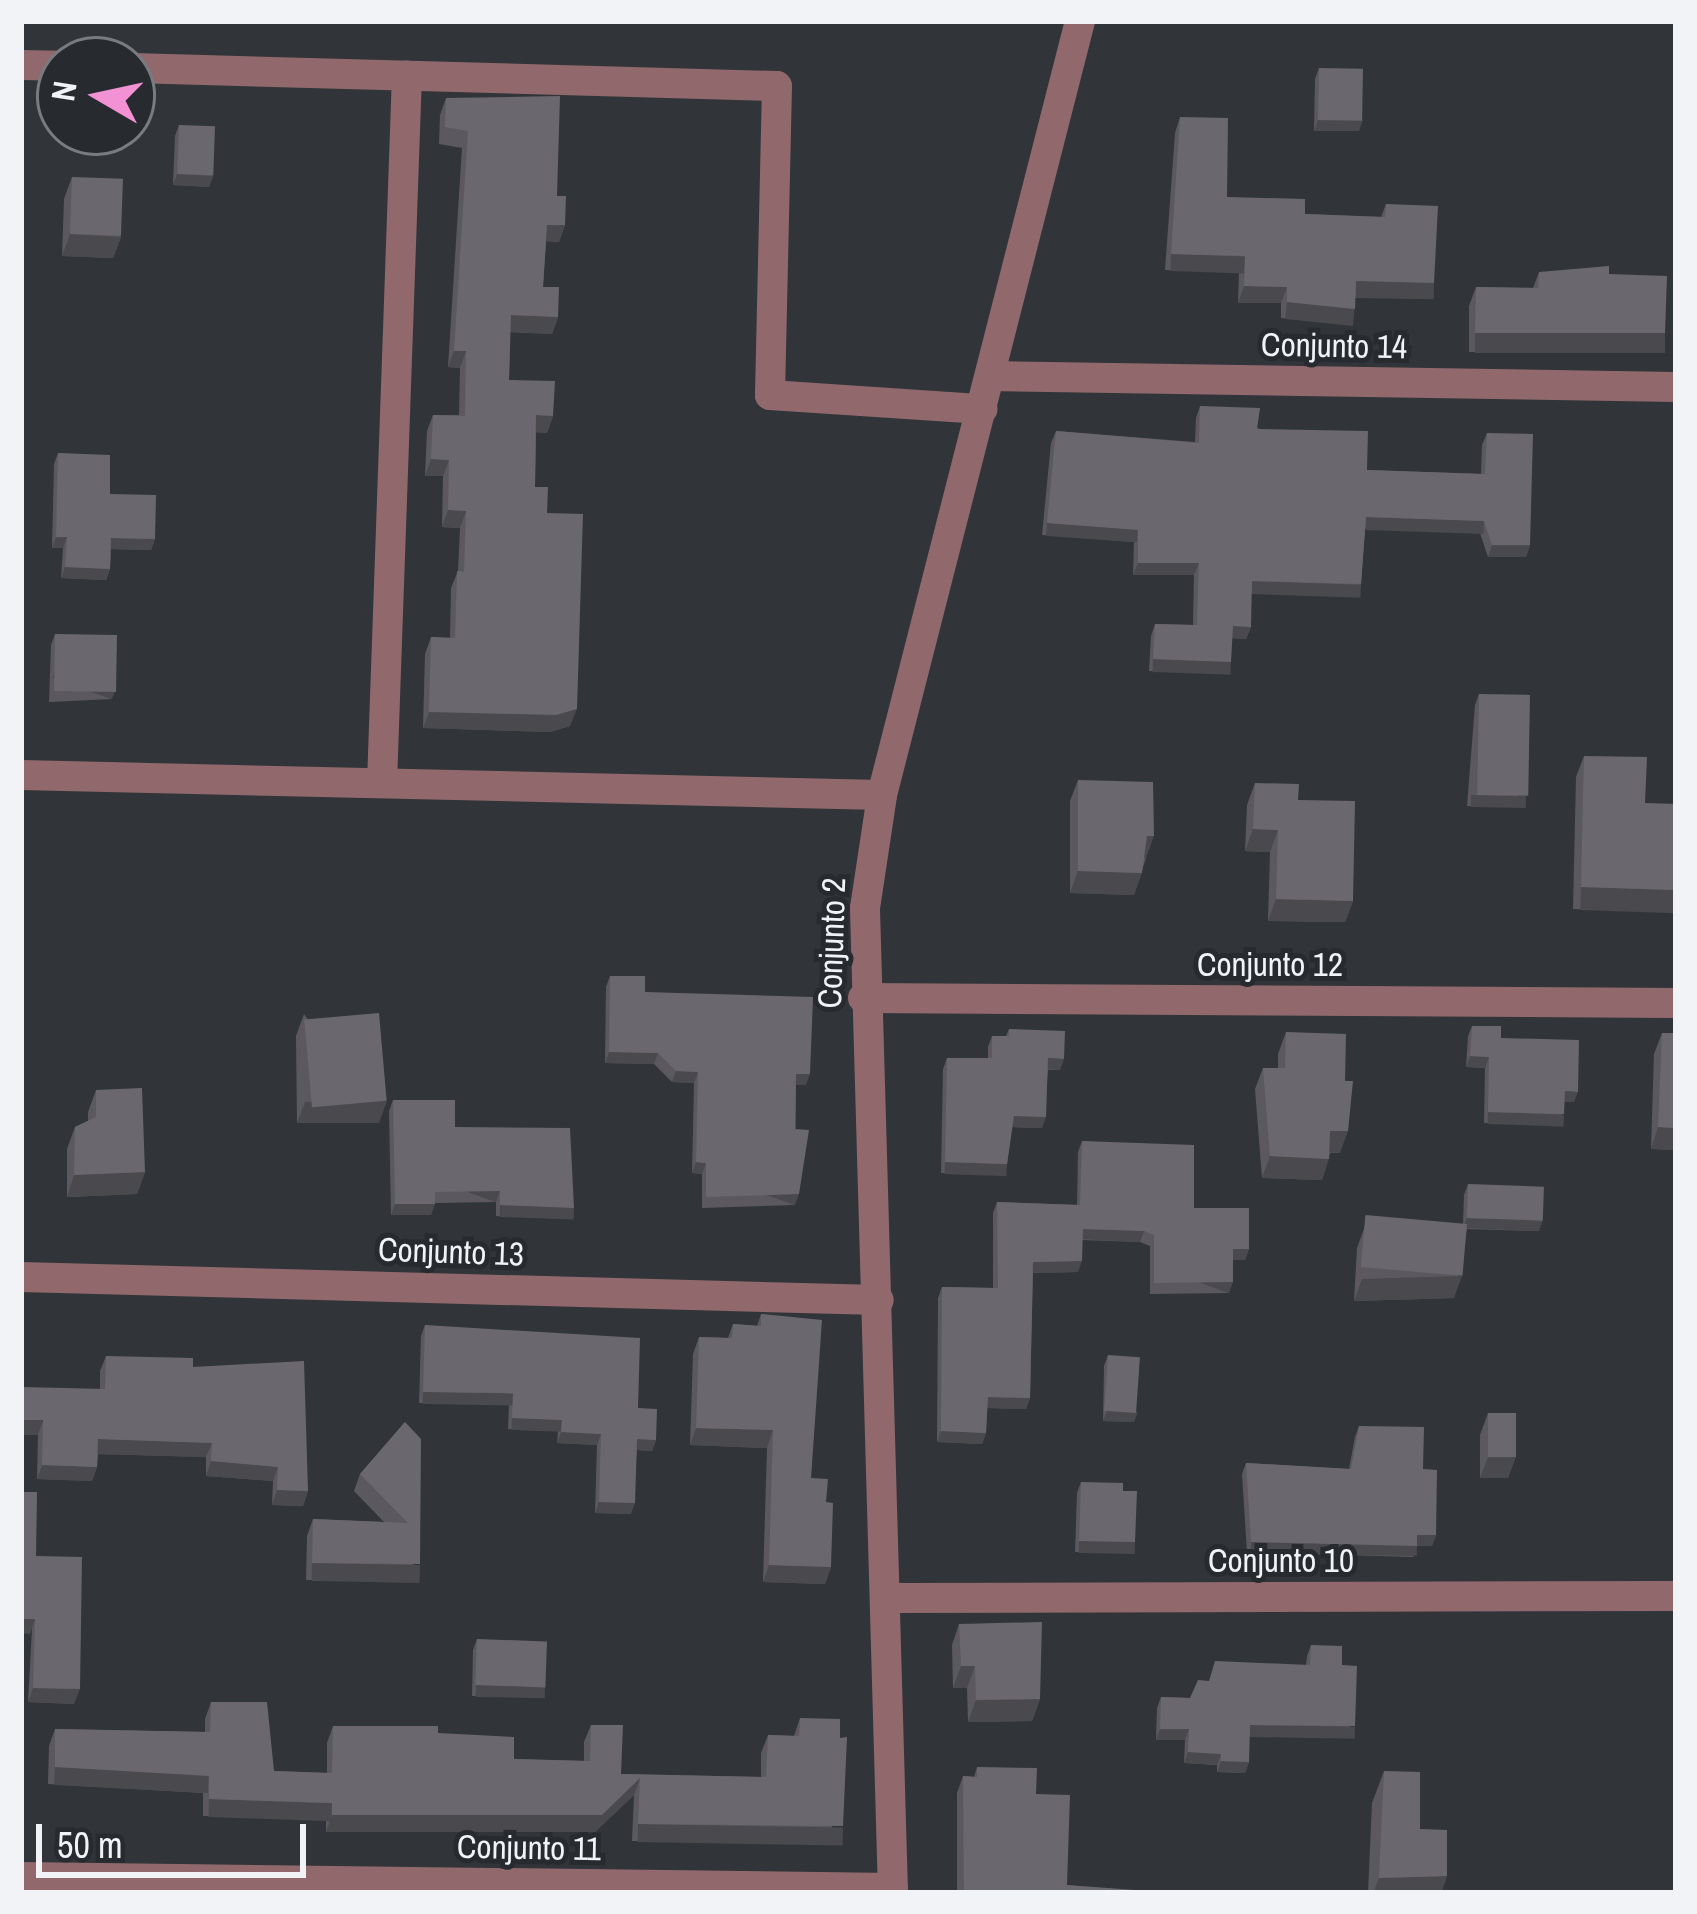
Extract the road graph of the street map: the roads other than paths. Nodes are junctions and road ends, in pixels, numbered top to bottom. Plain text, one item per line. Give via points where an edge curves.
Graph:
1 (1080, 21) edge
2 (156, 69) edge
3 (406, 75) junction
4 (991, 376) junction
5 (1676, 387) edge
6 (983, 409) junction
7 (21, 775) edge
8 (382, 783) junction
9 (882, 795) junction
10 (863, 998) junction
11 (1676, 1003) edge
12 (21, 1277) edge
13 (879, 1300) junction
14 (1676, 1596) edge
15 (886, 1598) junction
16 (21, 1877) edge
17 (180, 1887) edge
18 (892, 1891) edge

1 - 4 street, Conjunto 2
2 - 3 street
3 - 6 street via 777,86 770,395
3 - 8 street
4 - 5 street, Conjunto 14
4 - 6 street, Conjunto 2
6 - 9 street, Conjunto 2
7 - 8 street
8 - 9 street
9 - 10 street, Conjunto 2 via 865,908
10 - 11 street, Conjunto 12
10 - 13 street, Conjunto 2
12 - 13 street, Conjunto 13
13 - 15 street, Conjunto 2
14 - 15 street, Conjunto 10
15 - 18 street, Conjunto 2
16 - 17 street, Conjunto 11
17 - 18 street, Conjunto 11

